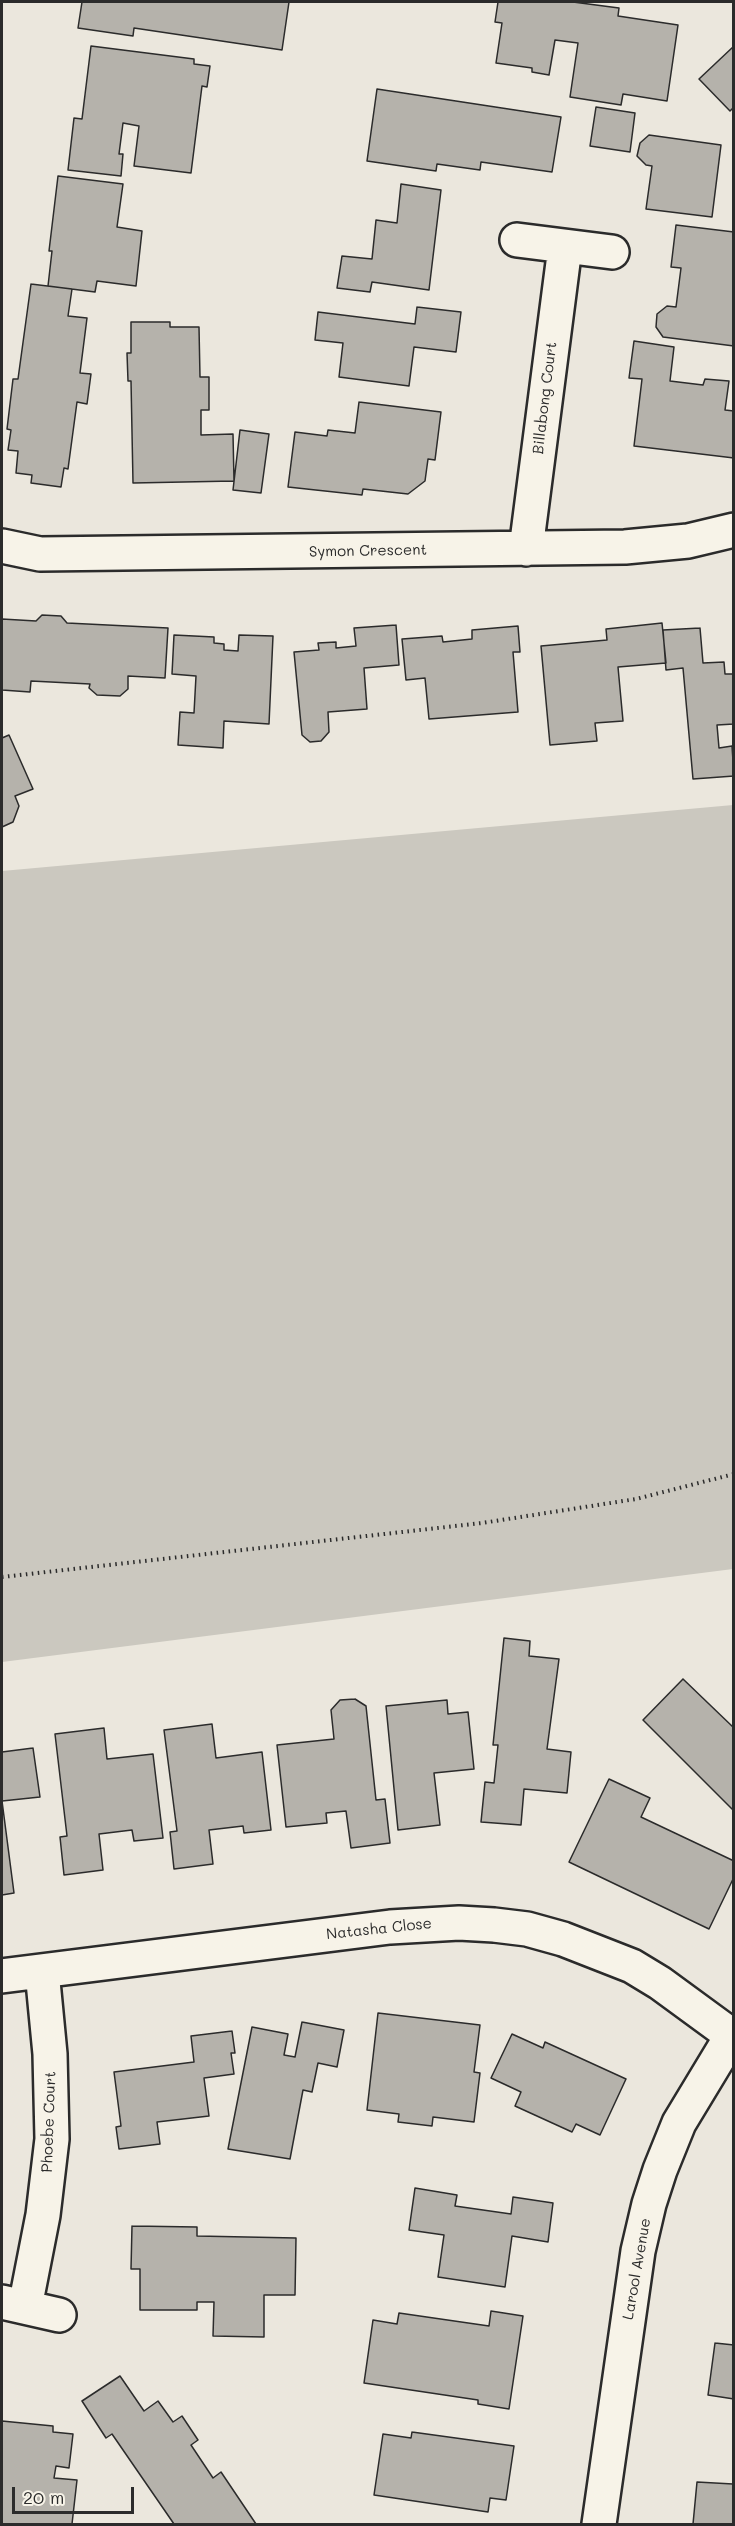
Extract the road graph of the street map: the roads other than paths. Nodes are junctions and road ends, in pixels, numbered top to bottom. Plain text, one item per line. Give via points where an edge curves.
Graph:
1 (517, 240) dead end
2 (565, 247) junction
3 (612, 252) dead end
4 (734, 530) edge
5 (2, 546) edge
6 (526, 549) junction
7 (42, 1971) junction
8 (2, 1976) edge
9 (732, 2033) edge
10 (13, 2305) edge
11 (59, 2315) dead end
12 (599, 2524) edge

1 - 2 street
2 - 3 street
2 - 6 street, Billabong Court
4 - 6 street, Symon Crescent via 661,544
5 - 6 street, Symon Crescent via 40,554
7 - 8 street, Natasha Close
7 - 9 street, Natasha Close via 390,1927 494,1925 563,1939 632,1966
7 - 10 street, Phoebe Court via 50,2054 52,2139 43,2215
9 - 12 street, Larool Avenue via 680,2123 649,2204 638,2251
10 - 11 street

